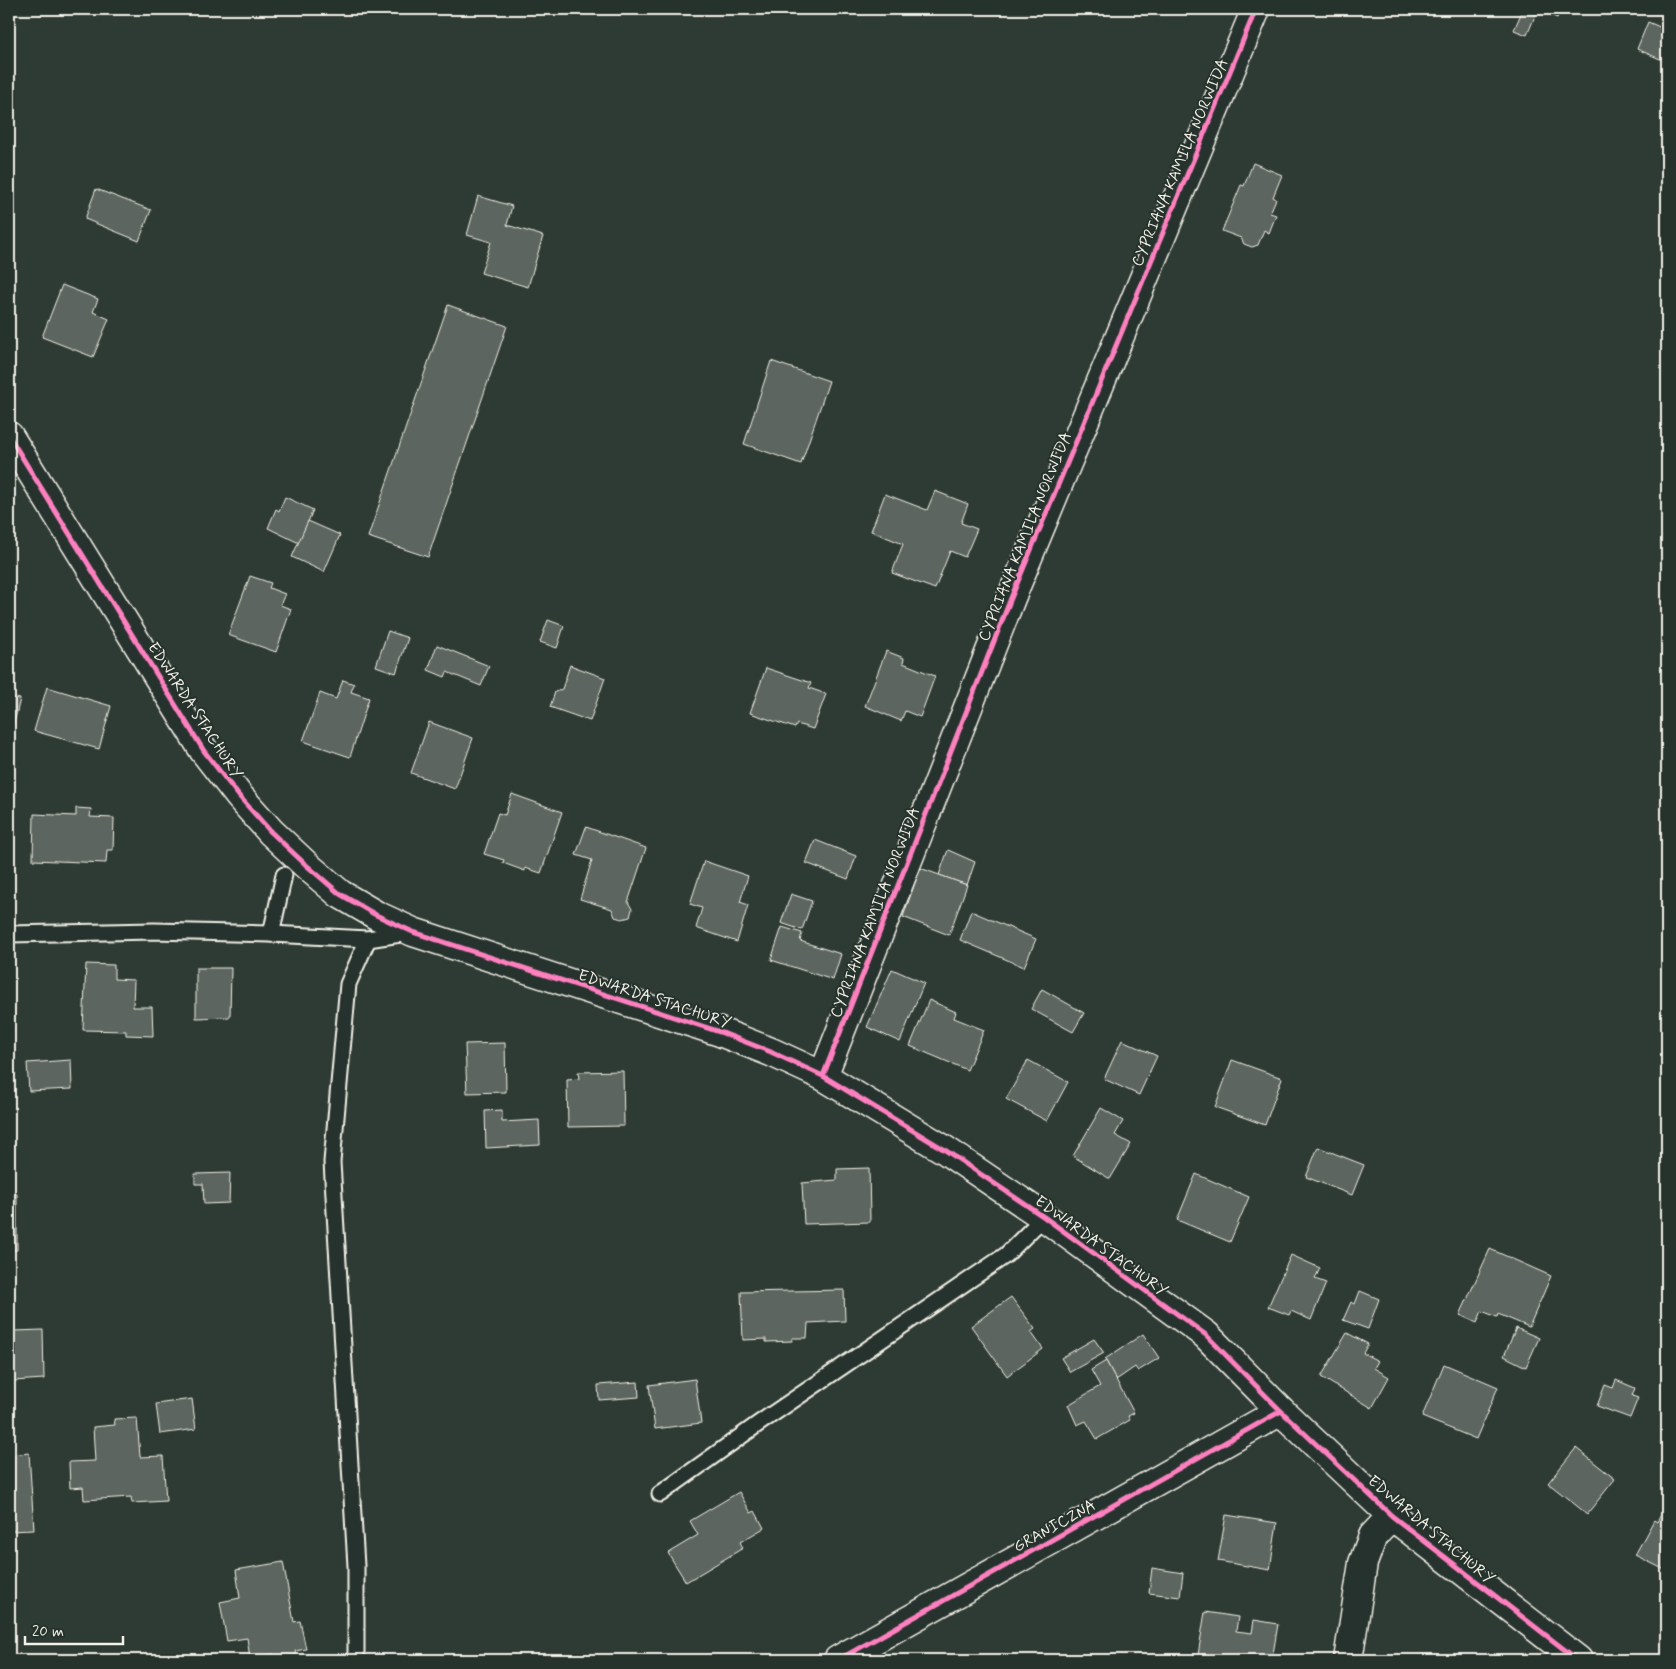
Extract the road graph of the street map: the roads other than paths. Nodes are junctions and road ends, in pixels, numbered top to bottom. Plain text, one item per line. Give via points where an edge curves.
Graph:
1 (1256, 9) edge
2 (9, 436) edge
3 (284, 875) dead end
4 (413, 932) junction
5 (9, 934) edge
6 (271, 934) junction
7 (368, 939) junction
8 (823, 1076) junction
9 (1044, 1218) junction
10 (1281, 1411) junction
11 (660, 1494) dead end
12 (1392, 1516) junction
13 (356, 1660) edge
14 (838, 1660) edge
15 (1348, 1660) edge
16 (1578, 1660) edge

1 - 8 street, CYPRIANA KAMILA NORWIDA via 1011,598
2 - 4 street, EDWARDA STACHURY via 204,751 239,796 270,832 340,894
3 - 6 lane
4 - 7 lane
4 - 8 street, EDWARDA STACHURY via 720,1032
5 - 6 lane via 154,931
6 - 7 lane
7 - 13 lane via 348,984 332,1162 356,1566
8 - 9 street, EDWARDA STACHURY via 945,1150
9 - 10 street, EDWARDA STACHURY via 1206,1336
9 - 11 lane via 1006,1255
10 - 12 street, EDWARDA STACHURY
10 - 14 street, GRANICZNA
12 - 15 street via 1373,1536 1363,1563
12 - 16 street, EDWARDA STACHURY

